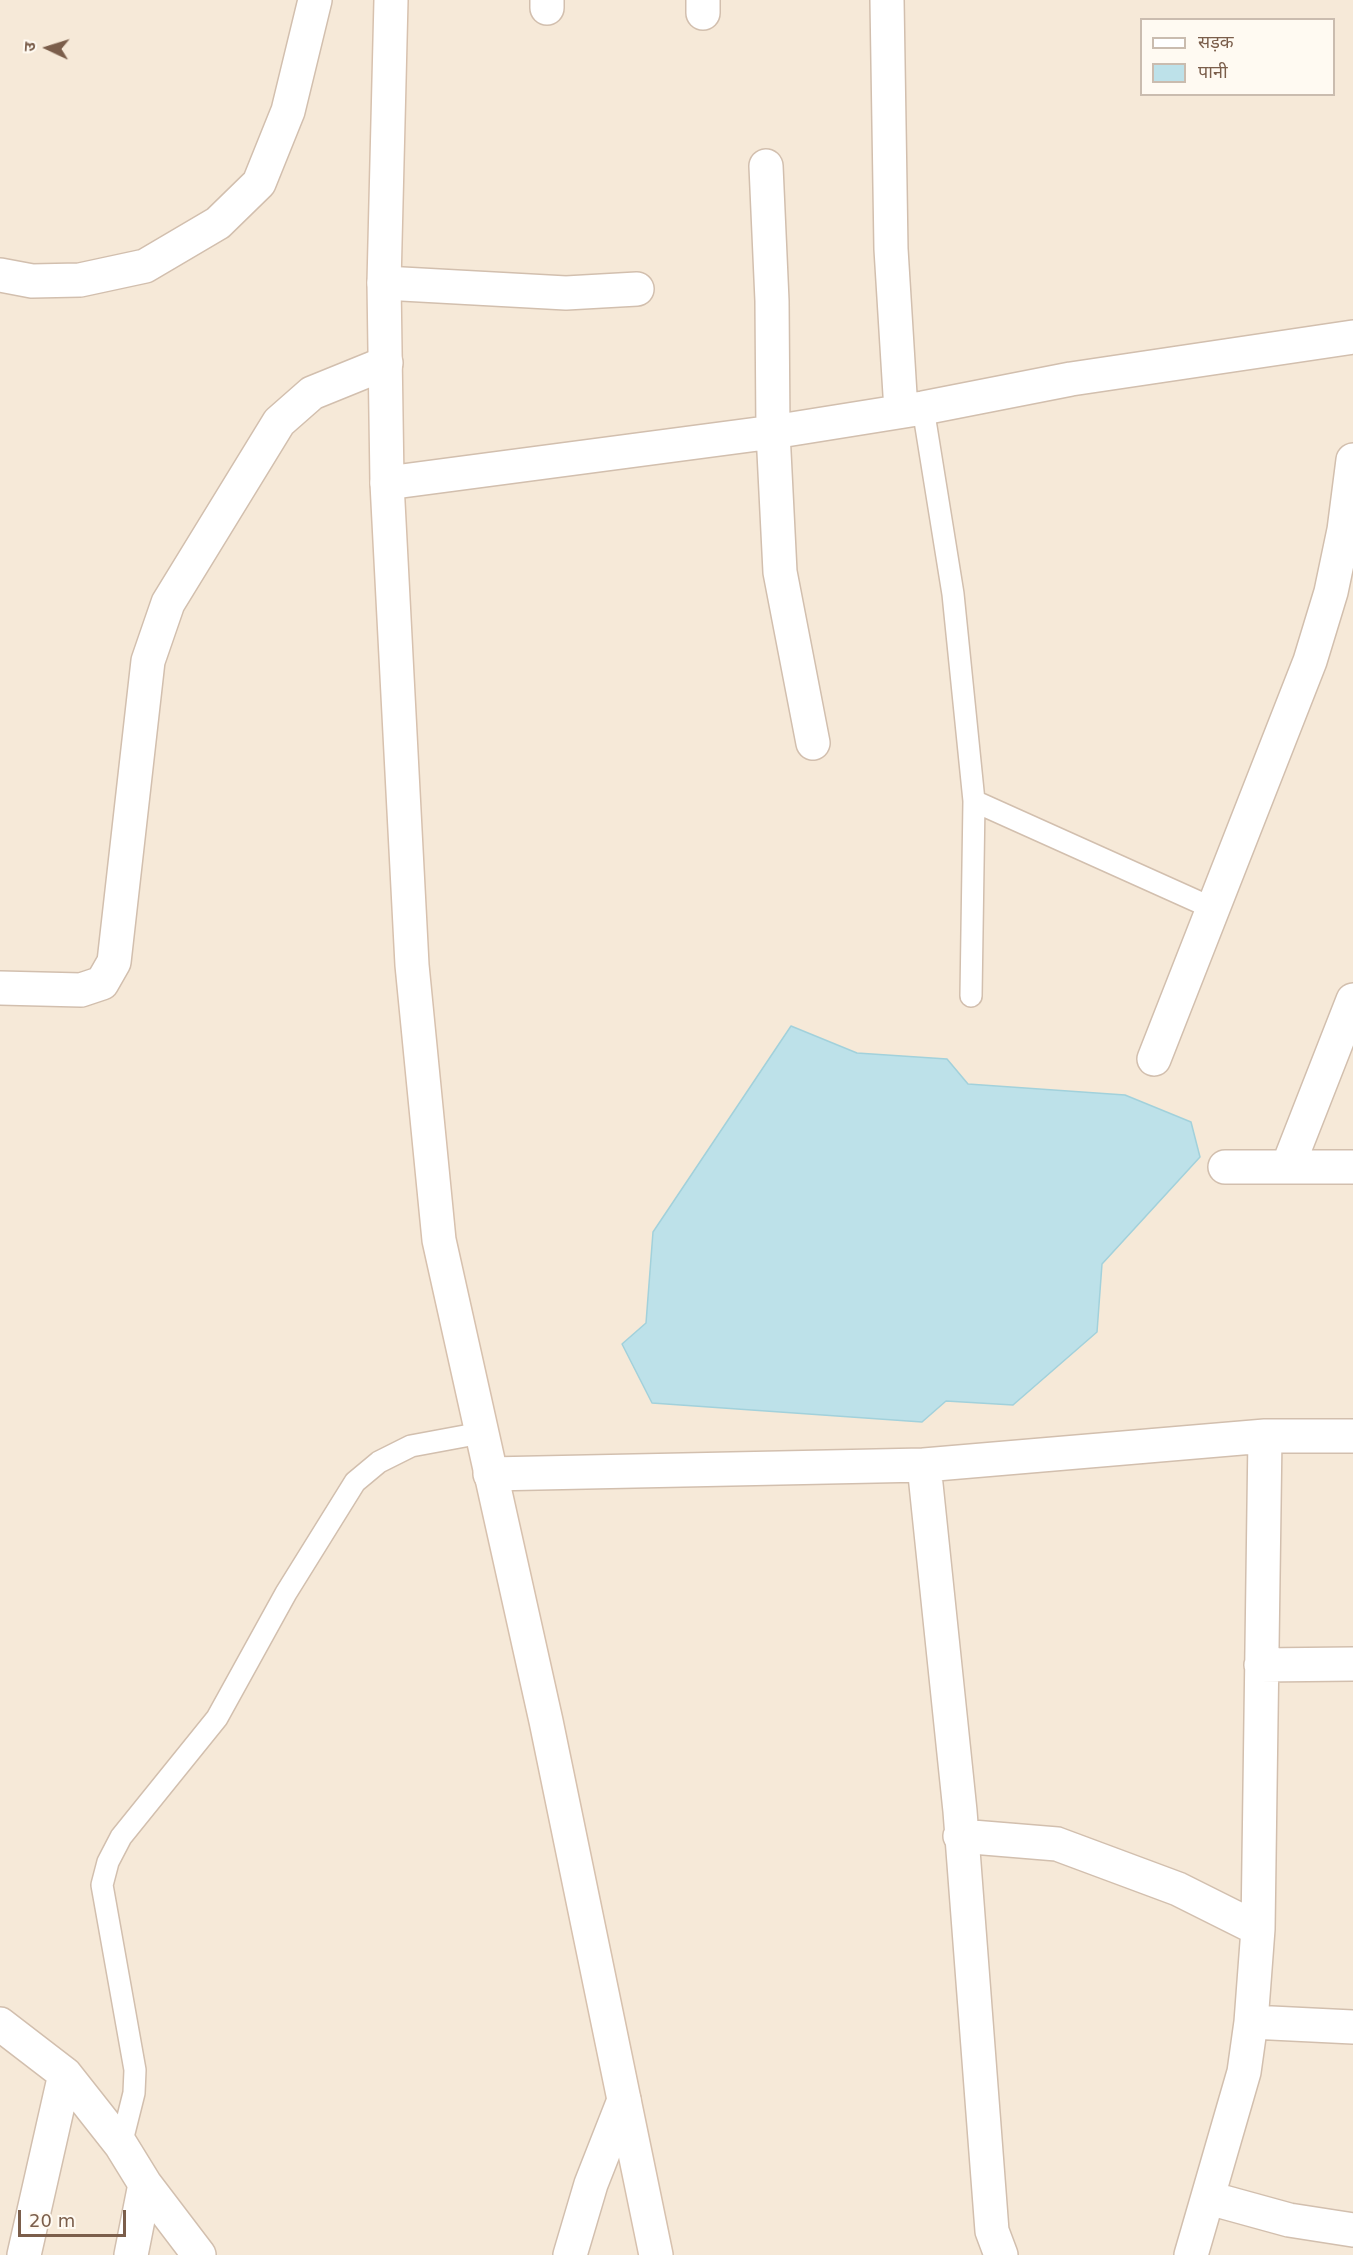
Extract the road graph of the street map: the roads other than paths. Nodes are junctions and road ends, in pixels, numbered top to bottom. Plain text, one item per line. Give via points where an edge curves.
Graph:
1 (315, 0) edge
2 (391, 0) edge
3 (887, 0) edge
4 (766, 166) dead end
5 (0, 275) edge
6 (384, 283) junction
7 (637, 289) dead end
8 (1353, 337) edge
9 (386, 363) junction
10 (912, 409) junction
11 (773, 432) junction
12 (1353, 460) edge
13 (387, 483) junction
14 (813, 743) dead end
15 (974, 801) junction
16 (1212, 908) junction
17 (0, 988) edge
18 (971, 996) dead end
19 (1353, 999) edge
20 (1154, 1059) dead end
21 (1288, 1166) junction
22 (1225, 1167) dead end
23 (1353, 1167) edge
24 (481, 1433) junction
25 (1265, 1436) junction
26 (1353, 1436) edge
27 (924, 1465) junction
28 (490, 1474) junction
29 (1353, 1664) edge
30 (1261, 1665) junction
31 (960, 1823) junction
32 (1258, 1929) junction
33 (1251, 2022) junction
34 (0, 2024) edge
35 (1353, 2027) edge
36 (65, 2074) junction
37 (624, 2100) junction
38 (121, 2145) junction
39 (145, 2184) junction
40 (1209, 2198) junction
41 (1353, 2230) edge
42 (24, 2255) edge
43 (131, 2255) edge
44 (199, 2255) edge
45 (570, 2255) edge
46 (656, 2255) edge
47 (1001, 2255) edge
48 (1191, 2255) edge

1 - 5 street via 288,111 259,183 218,223 145,266 80,280 32,281
2 - 6 street
3 - 10 street via 891,249
4 - 11 street
6 - 7 street via 566,293
6 - 9 street
8 - 10 street via 1071,379
9 - 13 street
9 - 17 street via 312,393 279,422 168,603 148,661 114,962 102,983 81,990
10 - 11 street
10 - 15 lane via 953,594
11 - 13 street
11 - 14 street via 780,572
12 - 16 street via 1344,530 1313,651
13 - 24 street via 412,965 437,1228
15 - 16 lane
15 - 18 lane
16 - 20 street
19 - 21 street
21 - 22 street
21 - 23 street
24 - 28 street
24 - 38 lane via 411,1446 379,1462 355,1482 286,1593 217,1718 121,1837 108,1862 102,1885 135,2070 134,2093
25 - 26 street
25 - 27 street
25 - 30 street
27 - 28 street
27 - 31 street
28 - 37 street via 546,1721
29 - 30 street
30 - 32 street
31 - 32 street via 1057,1844 1178,1889
31 - 47 street via 992,2231
32 - 33 street
33 - 35 street
33 - 40 street via 1244,2072
34 - 36 street
36 - 38 street
36 - 42 street
37 - 45 street via 591,2184
37 - 46 street
38 - 39 street
39 - 43 street
39 - 44 street
40 - 41 street via 1289,2220
40 - 48 street

